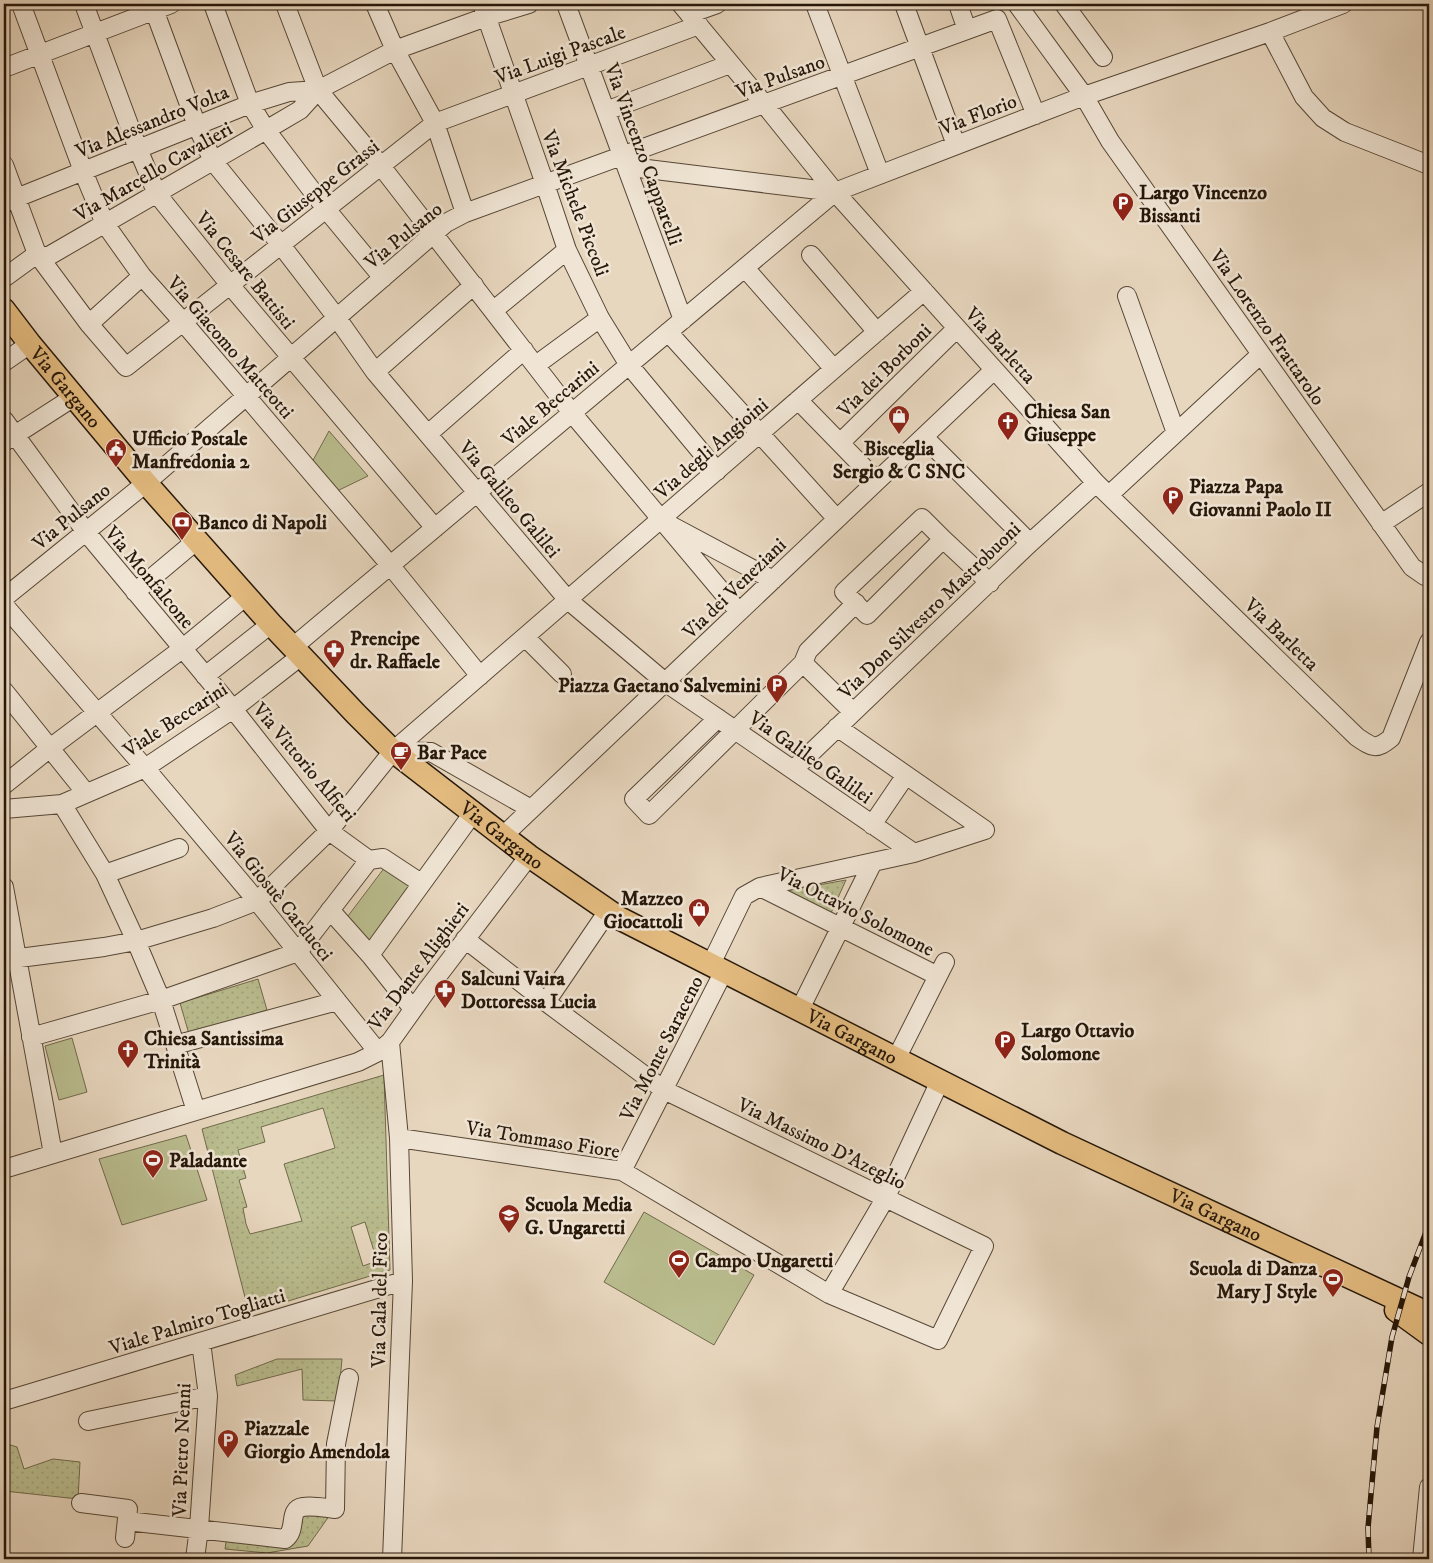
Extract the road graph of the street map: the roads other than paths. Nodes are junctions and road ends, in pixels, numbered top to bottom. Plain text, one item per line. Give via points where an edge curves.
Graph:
1 (21, 4) edge
2 (84, 4) edge
3 (171, 4) edge
4 (213, 4) edge
5 (285, 4) edge
6 (375, 4) edge
7 (529, 4) edge
8 (566, 4) edge
9 (717, 4) edge
10 (814, 4) edge
11 (904, 4) edge
12 (958, 4) edge
13 (1016, 4) edge
14 (1064, 4) edge
15 (1343, 4) edge
16 (153, 7) edge
17 (484, 10) edge
18 (690, 14) edge
19 (967, 30) junction
20 (1270, 32) junction
21 (95, 33) junction
22 (920, 47) junction
23 (395, 50) junction
24 (40, 54) junction
25 (1103, 57) dead end
26 (730, 64) junction
27 (589, 66) junction
28 (4, 68) edge
29 (842, 76) junction
30 (318, 90) junction
31 (514, 94) junction
32 (1084, 96) junction
33 (250, 104) junction
34 (765, 105) junction
35 (606, 111) junction
36 (1036, 115) junction
37 (435, 123) junction
38 (197, 126) junction
39 (266, 130) junction
40 (956, 146) junction
41 (138, 149) junction
42 (622, 156) junction
43 (213, 161) junction
44 (4, 165) edge
45 (1429, 165) edge
46 (382, 166) junction
47 (83, 171) junction
48 (880, 174) junction
49 (545, 184) junction
50 (835, 192) junction
51 (157, 194) junction
52 (10, 201) edge
53 (326, 209) junction
54 (464, 213) junction
55 (105, 224) junction
56 (434, 233) junction
57 (281, 245) junction
58 (567, 250) junction
59 (37, 254) junction
60 (811, 255) dead end
61 (745, 268) junction
62 (142, 276) junction
63 (4, 278) edge
64 (383, 278) junction
65 (230, 285) junction
66 (474, 285) junction
67 (924, 291) junction
68 (1126, 296) dead end
69 (4, 310) edge
70 (494, 310) junction
71 (337, 318) junction
72 (600, 318) junction
73 (683, 320) junction
74 (183, 322) junction
75 (89, 324) junction
76 (957, 328) junction
77 (668, 332) junction
78 (877, 332) junction
79 (30, 344) junction
80 (524, 350) junction
81 (1261, 354) junction
82 (290, 358) junction
83 (4, 362) edge
84 (629, 365) junction
85 (536, 366) junction
86 (834, 369) junction
87 (994, 370) junction
88 (375, 372) junction
89 (246, 397) junction
90 (74, 398) junction
91 (798, 400) junction
92 (572, 413) junction
93 (4, 420) edge
94 (1176, 433) junction
95 (428, 434) junction
96 (759, 434) junction
97 (924, 437) junction
98 (9, 439) edge
99 (840, 443) junction
100 (717, 471) junction
101 (877, 481) junction
102 (146, 483) junction
103 (1096, 483) junction
104 (477, 492) junction
105 (1429, 492) edge
106 (1109, 496) junction
107 (837, 519) junction
108 (661, 520) junction
109 (1381, 524) junction
110 (435, 528) junction
111 (86, 532) junction
112 (943, 539) junction
113 (196, 540) junction
114 (1030, 543) junction
115 (390, 565) junction
116 (1425, 576) dead end
117 (773, 580) junction
118 (990, 583) junction
119 (135, 592) junction
120 (246, 596) junction
121 (4, 598) edge
122 (568, 600) junction
123 (856, 603) junction
124 (4, 606) edge
125 (739, 612) junction
126 (271, 624) junction
127 (525, 637) junction
128 (1429, 642) edge
129 (182, 649) junction
130 (297, 652) junction
131 (803, 663) junction
132 (562, 674) dead end
133 (205, 676) junction
134 (480, 676) junction
135 (665, 682) junction
136 (4, 691) edge
137 (233, 710) junction
138 (853, 712) junction
139 (98, 714) junction
140 (718, 718) junction
141 (837, 727) junction
142 (736, 731) junction
143 (50, 748) junction
144 (393, 751) junction
145 (145, 768) junction
146 (792, 770) junction
147 (906, 775) junction
148 (4, 785) edge
149 (4, 792) edge
150 (86, 793) junction
151 (62, 804) junction
152 (10, 808) edge
153 (531, 809) junction
154 (473, 813) junction
155 (872, 825) junction
156 (330, 831) junction
157 (503, 836) junction
158 (179, 848) dead end
159 (914, 853) junction
160 (529, 856) junction
161 (369, 860) junction
162 (873, 862) junction
163 (105, 874) junction
164 (421, 883) junction
165 (4, 887) edge
166 (760, 887) junction
167 (257, 901) junction
168 (330, 910) junction
169 (608, 911) junction
170 (841, 928) junction
171 (465, 939) junction
172 (136, 941) junction
173 (298, 952) junction
174 (370, 955) junction
175 (10, 959) edge
176 (718, 968) junction
177 (161, 1000) junction
178 (337, 1001) junction
179 (546, 1002) junction
180 (413, 1009) junction
181 (800, 1009) junction
182 (31, 1037) junction
183 (175, 1045) junction
184 (384, 1047) junction
185 (896, 1059) junction
186 (940, 1081) junction
187 (664, 1090) junction
188 (196, 1111) junction
189 (399, 1138) junction
190 (52, 1154) junction
191 (4, 1169) edge
192 (622, 1171) junction
193 (886, 1198) junction
194 (1342, 1272) junction
195 (404, 1281) junction
196 (829, 1294) junction
197 (1429, 1314) edge
198 (1429, 1334) edge
199 (201, 1342) junction
200 (349, 1378) dead end
201 (208, 1396) junction
202 (4, 1402) edge
203 (88, 1421) dead end
204 (1429, 1487) edge
205 (81, 1503) dead end
206 (199, 1528) junction
207 (195, 1559) edge
208 (392, 1559) edge
209 (1422, 1559) edge

1 - 24 street, Via Giacomo Matteotti
2 - 21 street, Via Cesare Battisti
3 - 16 street
4 - 33 street
5 - 30 street
6 - 23 street
7 - 17 street
8 - 27 street, Via Vincenzo Capparelli
9 - 18 street, Via Luigi Pascale
10 - 29 street
11 - 22 street
12 - 19 street
13 - 32 street, Via Lorenzo Frattarolo
14 - 25 street
15 - 20 street, Via Florio
16 - 21 street
16 - 38 street, Via Galileo Galilei
17 - 23 street
17 - 31 street, Via Michele Piccoli
18 - 26 street, Via Barletta
18 - 27 street, Via Luigi Pascale
19 - 22 street, Via Pulsano
19 - 36 street, Via Pulsano via 997,19
20 - 32 street, Via Florio
20 - 45 street via 1304,97 1323,118 1345,132
21 - 24 street
21 - 41 street, Via Cesare Battisti
22 - 29 street, Via Pulsano
22 - 40 street
23 - 30 street
23 - 37 street
24 - 28 street
24 - 47 street, Via Giacomo Matteotti
26 - 34 street, Via Barletta
26 - 35 street
27 - 31 street, Via Luigi Pascale
27 - 35 street, Via Vincenzo Capparelli
29 - 34 street, Via Pulsano
29 - 48 street
30 - 33 street, Via Alessandro Volta via 289,92
30 - 39 street, Via Marcello Cavalieri via 300,110
30 - 46 street
31 - 37 street, Via Luigi Pascale
31 - 49 street, Via Michele Piccoli
32 - 36 street, Via Florio
32 - 81 street, Via Lorenzo Frattarolo via 1110,141
33 - 38 street, Via Alessandro Volta
33 - 39 street
34 - 42 street, Via Pulsano
34 - 50 street, Via Barletta
35 - 42 street, Via Vincenzo Capparelli
36 - 40 street, Via Florio
37 - 46 street, Via Giuseppe Grassi
37 - 54 street
38 - 41 street, Via Alessandro Volta
38 - 43 street, Via Galileo Galilei
39 - 43 street, Via Marcello Cavalieri
39 - 53 street
40 - 48 street, Via Florio
41 - 47 street, Via Alessandro Volta
41 - 51 street, Via Cesare Battisti
42 - 49 street, Via Pulsano
42 - 50 street, Via Florio via 639,168
42 - 73 street, Via Vincenzo Capparelli
43 - 51 street, Via Marcello Cavalieri
43 - 57 street, Via Galileo Galilei
44 - 52 street
46 - 53 street, Via Giuseppe Grassi
46 - 56 street
47 - 52 street, Via Alessandro Volta
47 - 55 street, Via Giacomo Matteotti
48 - 50 street, Via Florio
49 - 54 street, Via Pulsano
49 - 58 street, Via Michele Piccoli
50 - 61 street, Viale Beccarini
50 - 67 street, Via Barletta
51 - 55 street, Via Marcello Cavalieri
51 - 65 street, Via Cesare Battisti
52 - 59 street
53 - 57 street, Via Giuseppe Grassi
53 - 64 street
54 - 56 street, Via Pulsano
55 - 59 street, Via Marcello Cavalieri via 48,257
55 - 62 street, Via Giacomo Matteotti
56 - 64 street, Via Pulsano
56 - 66 street
57 - 65 street, Via Giuseppe Grassi
57 - 71 street, Via Galileo Galilei
58 - 70 street
58 - 72 street, Via Michele Piccoli
59 - 63 street, Via Marcello Cavalieri
59 - 75 street
60 - 78 street
61 - 73 street, Viale Beccarini
61 - 86 street
62 - 74 street, Via Giacomo Matteotti
62 - 75 street
64 - 71 street, Via Pulsano
65 - 74 street, Via Giuseppe Grassi
65 - 82 street, Via Cesare Battisti
66 - 70 street
66 - 88 street
67 - 76 street, Via Barletta
67 - 78 street, Via degli Angioini
68 - 94 street
69 - 79 main road, Via Gargano
70 - 80 street
71 - 82 street, Via Pulsano
71 - 88 street, Via Galileo Galilei
72 - 84 street, Via Michele Piccoli
72 - 85 street
73 - 77 street, Viale Beccarini
74 - 75 street, Via Giuseppe Grassi via 126,367
74 - 89 street, Via Giacomo Matteotti
76 - 87 street, Via Barletta
76 - 99 street, Via dei Borboni
77 - 84 street, Viale Beccarini
77 - 96 street
78 - 86 street, Via degli Angioini
79 - 83 street
79 - 90 main road, Via Gargano
80 - 85 street
80 - 95 street
81 - 94 street
81 - 109 street, Via Lorenzo Frattarolo
82 - 89 street, Via Pulsano
82 - 110 street, Via Cesare Battisti
84 - 92 street, Viale Beccarini
84 - 100 street, Via Michele Piccoli
85 - 92 street
86 - 91 street, Via degli Angioini
87 - 97 street, Via dei Veneziani
87 - 103 street, Via Barletta
88 - 95 street, Via Galileo Galilei
89 - 102 street, Via Pulsano
89 - 115 street, Via Giacomo Matteotti
90 - 98 street
90 - 102 main road, Via Gargano
91 - 96 street, Via degli Angioini
91 - 99 street
92 - 104 street, Viale Beccarini
92 - 108 street
93 - 98 street, Via Monfalcone
94 - 106 street
95 - 104 street, Via Galileo Galilei
96 - 100 street, Via degli Angioini
96 - 107 street
97 - 101 street, Via dei Veneziani
97 - 114 street
98 - 111 street, Via Monfalcone
99 - 101 street
100 - 108 street, Via degli Angioini
101 - 107 street, Via dei Veneziani
102 - 111 street, Via Pulsano
102 - 113 main road, Via Gargano
103 - 106 street, Via Barletta
103 - 114 street, Via Don Silvestro Mastrobuoni
104 - 110 street, Viale Beccarini
104 - 122 street, Via Galileo Galilei
105 - 109 street
106 - 128 street, Via Barletta via 1370,746 1381,746 1391,738
107 - 117 street, Via dei Veneziani
108 - 117 street
108 - 122 street, Via degli Angioini
108 - 125 street
109 - 116 street, Via Lorenzo Frattarolo via 1412,567
110 - 115 street, Viale Beccarini
111 - 119 street, Via Monfalcone
111 - 121 street, Via Pulsano
112 - 118 street
112 - 123 street via 867,615
112 - 123 street via 922,518 844,592
113 - 119 street
113 - 120 main road, Via Gargano
114 - 118 street, Via Don Silvestro Mastrobuoni
115 - 130 street, Viale Beccarini
115 - 134 street, Via Giacomo Matteotti
117 - 125 street, Via dei Veneziani
118 - 138 street, Via Don Silvestro Mastrobuoni
119 - 129 street, Via Monfalcone
120 - 126 main road, Via Gargano
120 - 129 street
122 - 127 street, Via degli Angioini
122 - 135 street, Via Galileo Galilei
123 - 131 street via 808,652
124 - 139 street, Via Giosuè Carducci
125 - 135 street, Via dei Veneziani
126 - 130 main road, Via Gargano
126 - 133 street
127 - 132 street
127 - 134 street, Via degli Angioini
129 - 133 street, Via Monfalcone
129 - 139 street
130 - 137 street, Viale Beccarini
130 - 144 main road, Via Gargano
131 - 138 street
131 - 142 street
133 - 137 street, Via Monfalcone
134 - 144 street, Via degli Angioini
135 - 140 street, Via Galileo Galilei
135 - 153 street, Via dei Veneziani
136 - 143 street
137 - 145 street, Viale Beccarini
137 - 156 street, Via Vittorio Alfieri
138 - 141 street, Via Don Silvestro Mastrobuoni
139 - 143 street
139 - 145 street, Via Giosuè Carducci
140 - 142 street, Via Galileo Galilei
140 - 142 street via 634,799 649,815
141 - 146 street, Via Don Silvestro Mastrobuoni
141 - 147 street
142 - 146 street, Via Galileo Galilei
143 - 148 street
143 - 150 street
144 - 153 street, Via Gargano via 431,752
144 - 154 main road, Via Gargano
144 - 156 street, Via degli Angioini
145 - 150 street, Viale Beccarini
145 - 167 street, Via Giosuè Carducci
146 - 155 street, Via Galileo Galilei
147 - 155 street
147 - 159 street via 985,830
149 - 152 street
150 - 151 street, Viale Beccarini
151 - 152 street, Viale Beccarini
151 - 163 street
153 - 157 street, Via dei Veneziani
154 - 157 main road, Via Gargano
154 - 164 street
155 - 159 street, Via Galileo Galilei
156 - 161 street, Via Vittorio Alfieri
156 - 167 street, Via degli Angioini
157 - 160 main road, Via Gargano
158 - 163 street
159 - 162 street, Via Ottavio Solomone
160 - 169 main road, Via Gargano
160 - 171 street, Via Dante Alighieri
161 - 164 street, Via Vittorio Alfieri via 383,858
161 - 168 street
162 - 166 street, Via Ottavio Solomone
162 - 170 street
163 - 172 street
164 - 174 street
165 - 175 street
166 - 170 street, Via Ottavio Solomone
166 - 176 street, Via Monte Saraceno via 744,896
167 - 172 street
167 - 173 street, Via Giosuè Carducci
168 - 173 street
168 - 174 street
169 - 176 main road, Via Gargano
169 - 179 street
170 - 181 street
170 - 185 street, Via Ottavio Solomone via 942,969
171 - 179 street, Via Massimo D'Azeglio
171 - 180 street, Via Dante Alighieri
172 - 175 street
172 - 177 street
173 - 177 street
173 - 178 street, Via Giosuè Carducci
174 - 180 street
175 - 182 street
176 - 181 main road, Via Gargano
176 - 187 street, Via Monte Saraceno
177 - 182 street
177 - 183 street
178 - 183 street
178 - 184 street, Via Giosuè Carducci
179 - 187 street, Via Massimo D'Azeglio
180 - 184 street, Via Dante Alighieri
181 - 185 main road, Via Gargano
182 - 190 street
183 - 188 street
184 - 188 street, Via Dante Alighieri via 358,1062
184 - 189 street, Via Cala del Fico
185 - 186 main road, Via Gargano
186 - 193 street
186 - 194 main road, Via Gargano via 1062,1143
187 - 192 street, Via Monte Saraceno
187 - 193 street, Via Massimo D'Azeglio
188 - 190 street, Via Dante Alighieri
189 - 192 street, Via Tommaso Fiore
189 - 195 street, Via Cala del Fico
190 - 191 street, Via Dante Alighieri
192 - 196 street, Via Tommaso Fiore
193 - 196 street
193 - 196 street, Via Massimo D'Azeglio via 984,1246 938,1340
194 - 197 main road, Via Gargano
194 - 198 main road, Via Gargano
195 - 199 street, Viale Palmiro Togliatti
195 - 208 street, Via Cala del Fico
199 - 201 street, Via Pietro Nenni
199 - 202 street, Viale Palmiro Togliatti
200 - 206 street via 336,1444 335,1509 297,1509 293,1515 292,1532 285,1539
201 - 203 street
201 - 206 street, Via Pietro Nenni
204 - 209 street
205 - 206 street via 128,1509 126,1529
206 - 207 street, Via Pietro Nenni

